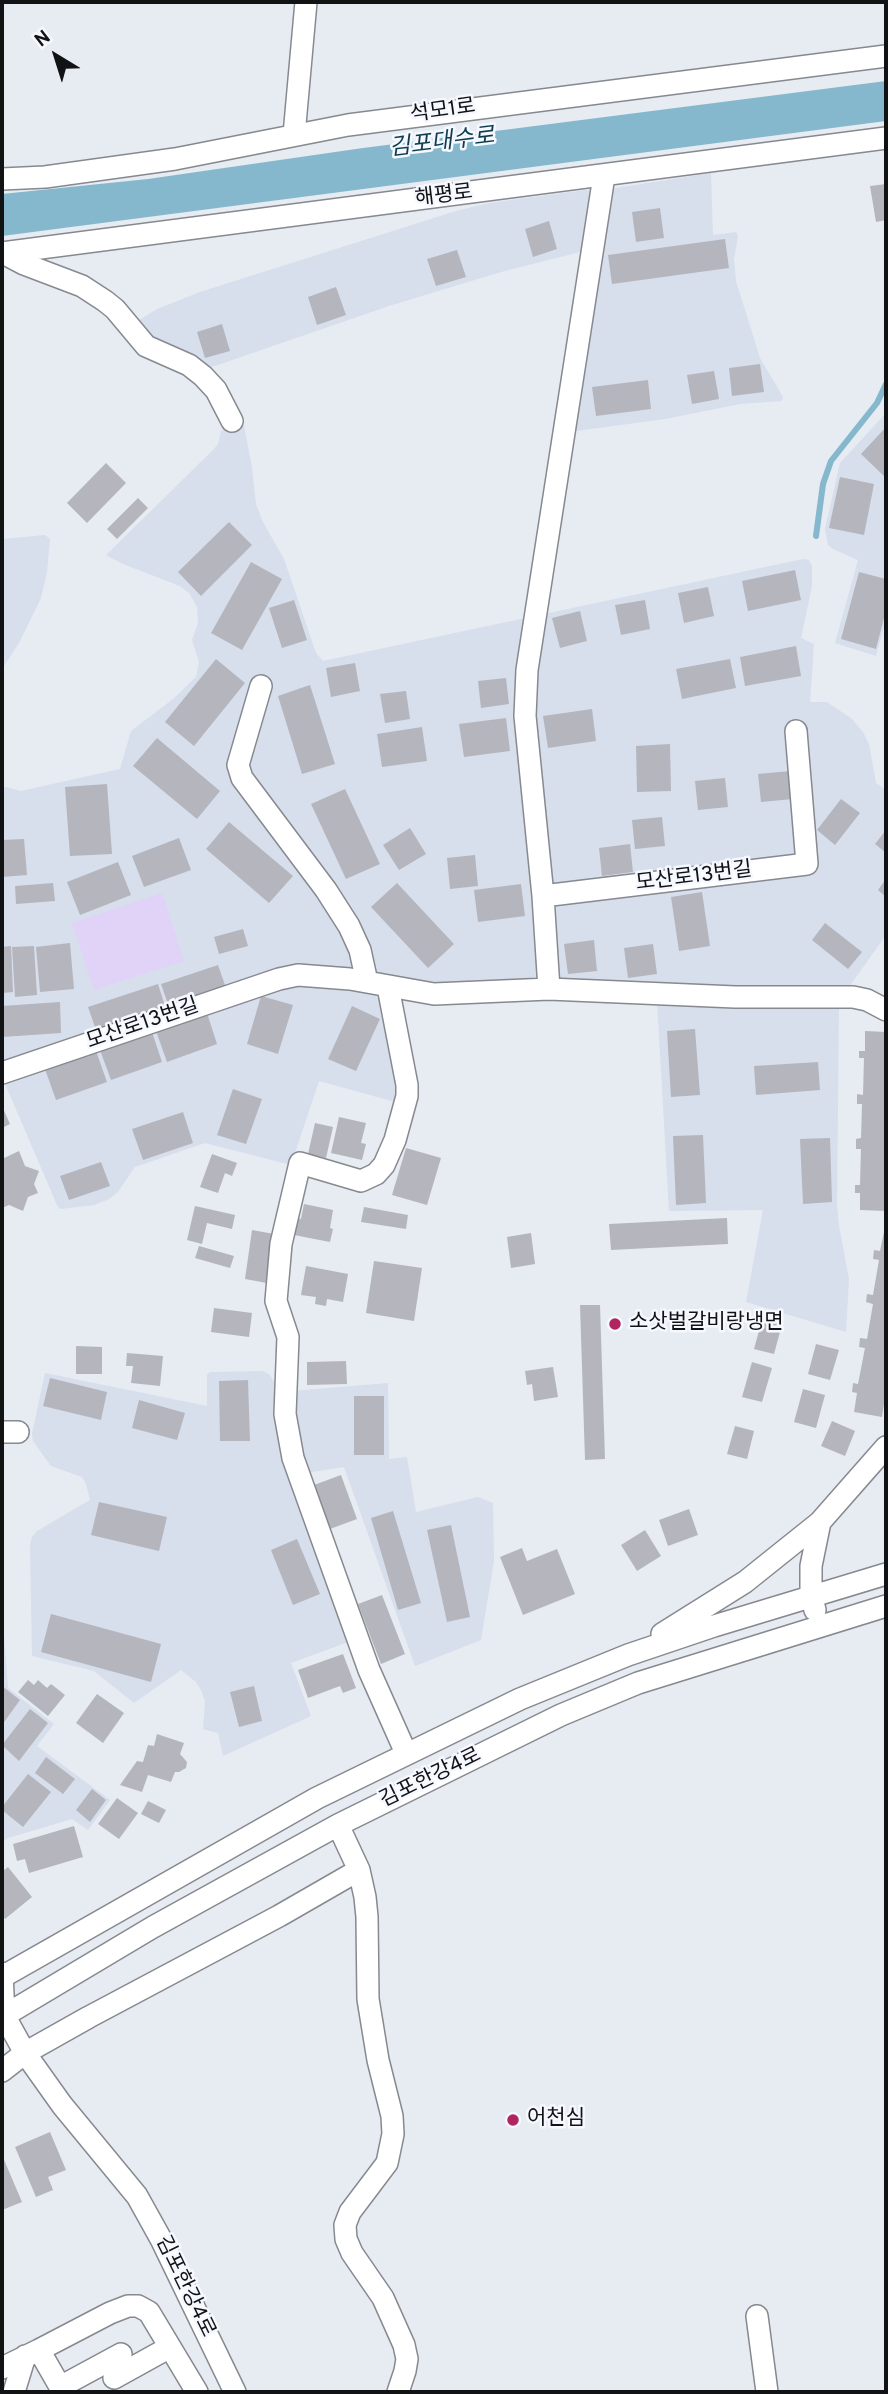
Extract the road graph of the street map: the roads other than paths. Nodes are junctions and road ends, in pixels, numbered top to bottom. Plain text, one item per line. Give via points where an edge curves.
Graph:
1 (306, 2) edge
2 (886, 56) edge
3 (294, 135) junction
4 (886, 138) edge
5 (604, 176) junction
6 (2, 179) edge
7 (2, 253) edge
8 (232, 421) dead end
9 (261, 686) dead end
10 (796, 731) dead end
11 (543, 896) junction
12 (367, 982) junction
13 (388, 986) junction
14 (549, 989) junction
15 (886, 1010) edge
16 (2, 1073) edge
17 (886, 1447) edge
18 (820, 1522) junction
19 (886, 1574) edge
20 (811, 1596) junction
21 (886, 1606) edge
22 (819, 1625) junction
23 (628, 1656) junction
24 (406, 1753) junction
25 (338, 1825) junction
26 (359, 1870) junction
27 (2, 1976) edge
28 (3, 2016) edge
29 (25, 2053) junction
30 (2, 2071) edge
31 (757, 2316) dead end
32 (170, 2347) junction
33 (32, 2353) junction
34 (121, 2354) dead end
35 (2, 2368) edge
36 (114, 2378) dead end
37 (61, 2390) edge
38 (189, 2390) edge
39 (14, 2392) edge
40 (234, 2392) edge
41 (398, 2392) edge
42 (766, 2392) edge

1 - 3 street
2 - 3 street, 석모1로
3 - 6 street, 석모1로 via 175,159
4 - 5 street, 해평로
5 - 7 street, 해평로
5 - 11 street via 526,680 526,728
7 - 8 street via 105,300 146,346 203,376
9 - 12 street via 238,765 242,778 349,926
10 - 11 street, 모산로13번길 via 807,864
11 - 14 street
12 - 13 street, 모산로13번길
12 - 16 street, 모산로13번길 via 323,975 279,979
13 - 14 street, 모산로13번길 via 434,995
13 - 24 street, 김포한강4로 via 407,1096 389,1155 376,1174 360,1181 300,1163 281,1244 276,1301 288,1338 285,1393 293,1458 369,1670
14 - 15 street, 모산로13번길 via 853,997
17 - 18 street
18 - 20 street via 811,1566
18 - 23 street via 745,1582
19 - 20 street, 김포한강4로
20 - 22 street
20 - 23 street, 김포한강4로
21 - 22 street, 김포한강4로
22 - 25 street, 김포한강4로 via 586,1704
23 - 24 street, 김포한강4로 via 520,1699
24 - 27 street, 김포한강4로 via 317,1798
25 - 26 street
25 - 28 street, 김포한강4로
26 - 29 street
26 - 41 street via 368,1917 368,1999 393,2134 387,2163 350,2212 346,2239 383,2298 404,2345 405,2371
27 - 28 street, 김포한강4로
28 - 29 street, 김포한강4로
29 - 30 street
29 - 40 street, 김포한강4로 via 137,2196
31 - 42 street
32 - 33 street via 149,2312 128,2306
32 - 36 street
32 - 38 street
33 - 35 street
33 - 37 street
33 - 39 street
34 - 37 street

